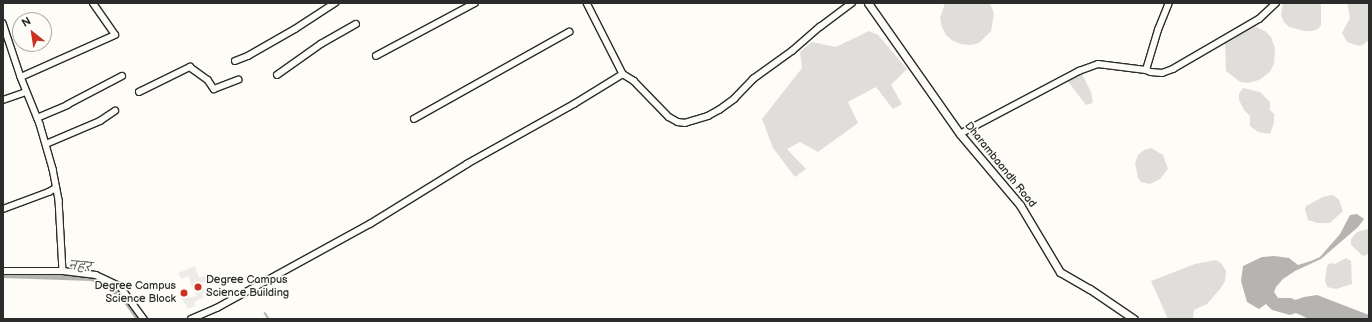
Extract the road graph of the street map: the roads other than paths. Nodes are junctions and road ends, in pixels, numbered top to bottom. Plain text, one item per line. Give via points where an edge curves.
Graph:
1 (94, 3) edge
2 (335, 3) edge
3 (475, 3) edge
4 (587, 3) edge
5 (852, 3) edge
6 (868, 3) edge
7 (1169, 3) edge
8 (1276, 3) edge
9 (3, 23) edge
10 (356, 24) dead end
11 (569, 32) dead end
12 (376, 56) dead end
13 (235, 61) dead end
14 (1146, 70) junction
15 (623, 74) junction
16 (276, 75) dead end
17 (122, 76) dead end
18 (21, 77) junction
19 (238, 80) dead end
20 (26, 92) junction
21 (139, 92) dead end
22 (3, 100) edge
23 (115, 111) dead end
24 (37, 118) junction
25 (414, 119) dead end
26 (960, 134) junction
27 (46, 144) junction
28 (56, 188) junction
29 (3, 209) edge
30 (3, 271) edge
31 (62, 271) junction
32 (144, 319) edge
33 (191, 319) edge
34 (1134, 319) edge

1 - 18 street via 115,35
2 - 13 street via 281,37
3 - 12 street
4 - 15 street
5 - 15 street via 753,79 734,99 719,110 697,120 678,122
6 - 26 main road, Dharambaandh Road
7 - 14 street
8 - 14 street via 1259,18 1174,69 1162,73
9 - 18 street
10 - 16 street
11 - 25 street
14 - 26 street via 1098,64
15 - 33 street via 370,224 217,308
17 - 24 street
18 - 20 street
19 - 21 street via 214,89 208,80 190,67
20 - 22 street
20 - 24 street
23 - 27 street via 100,121
24 - 27 street
26 - 34 main road, Dharambaandh Road via 1020,205 1060,272
27 - 28 street
28 - 29 street
28 - 31 street
30 - 31 street
31 - 32 street via 96,275 120,286

